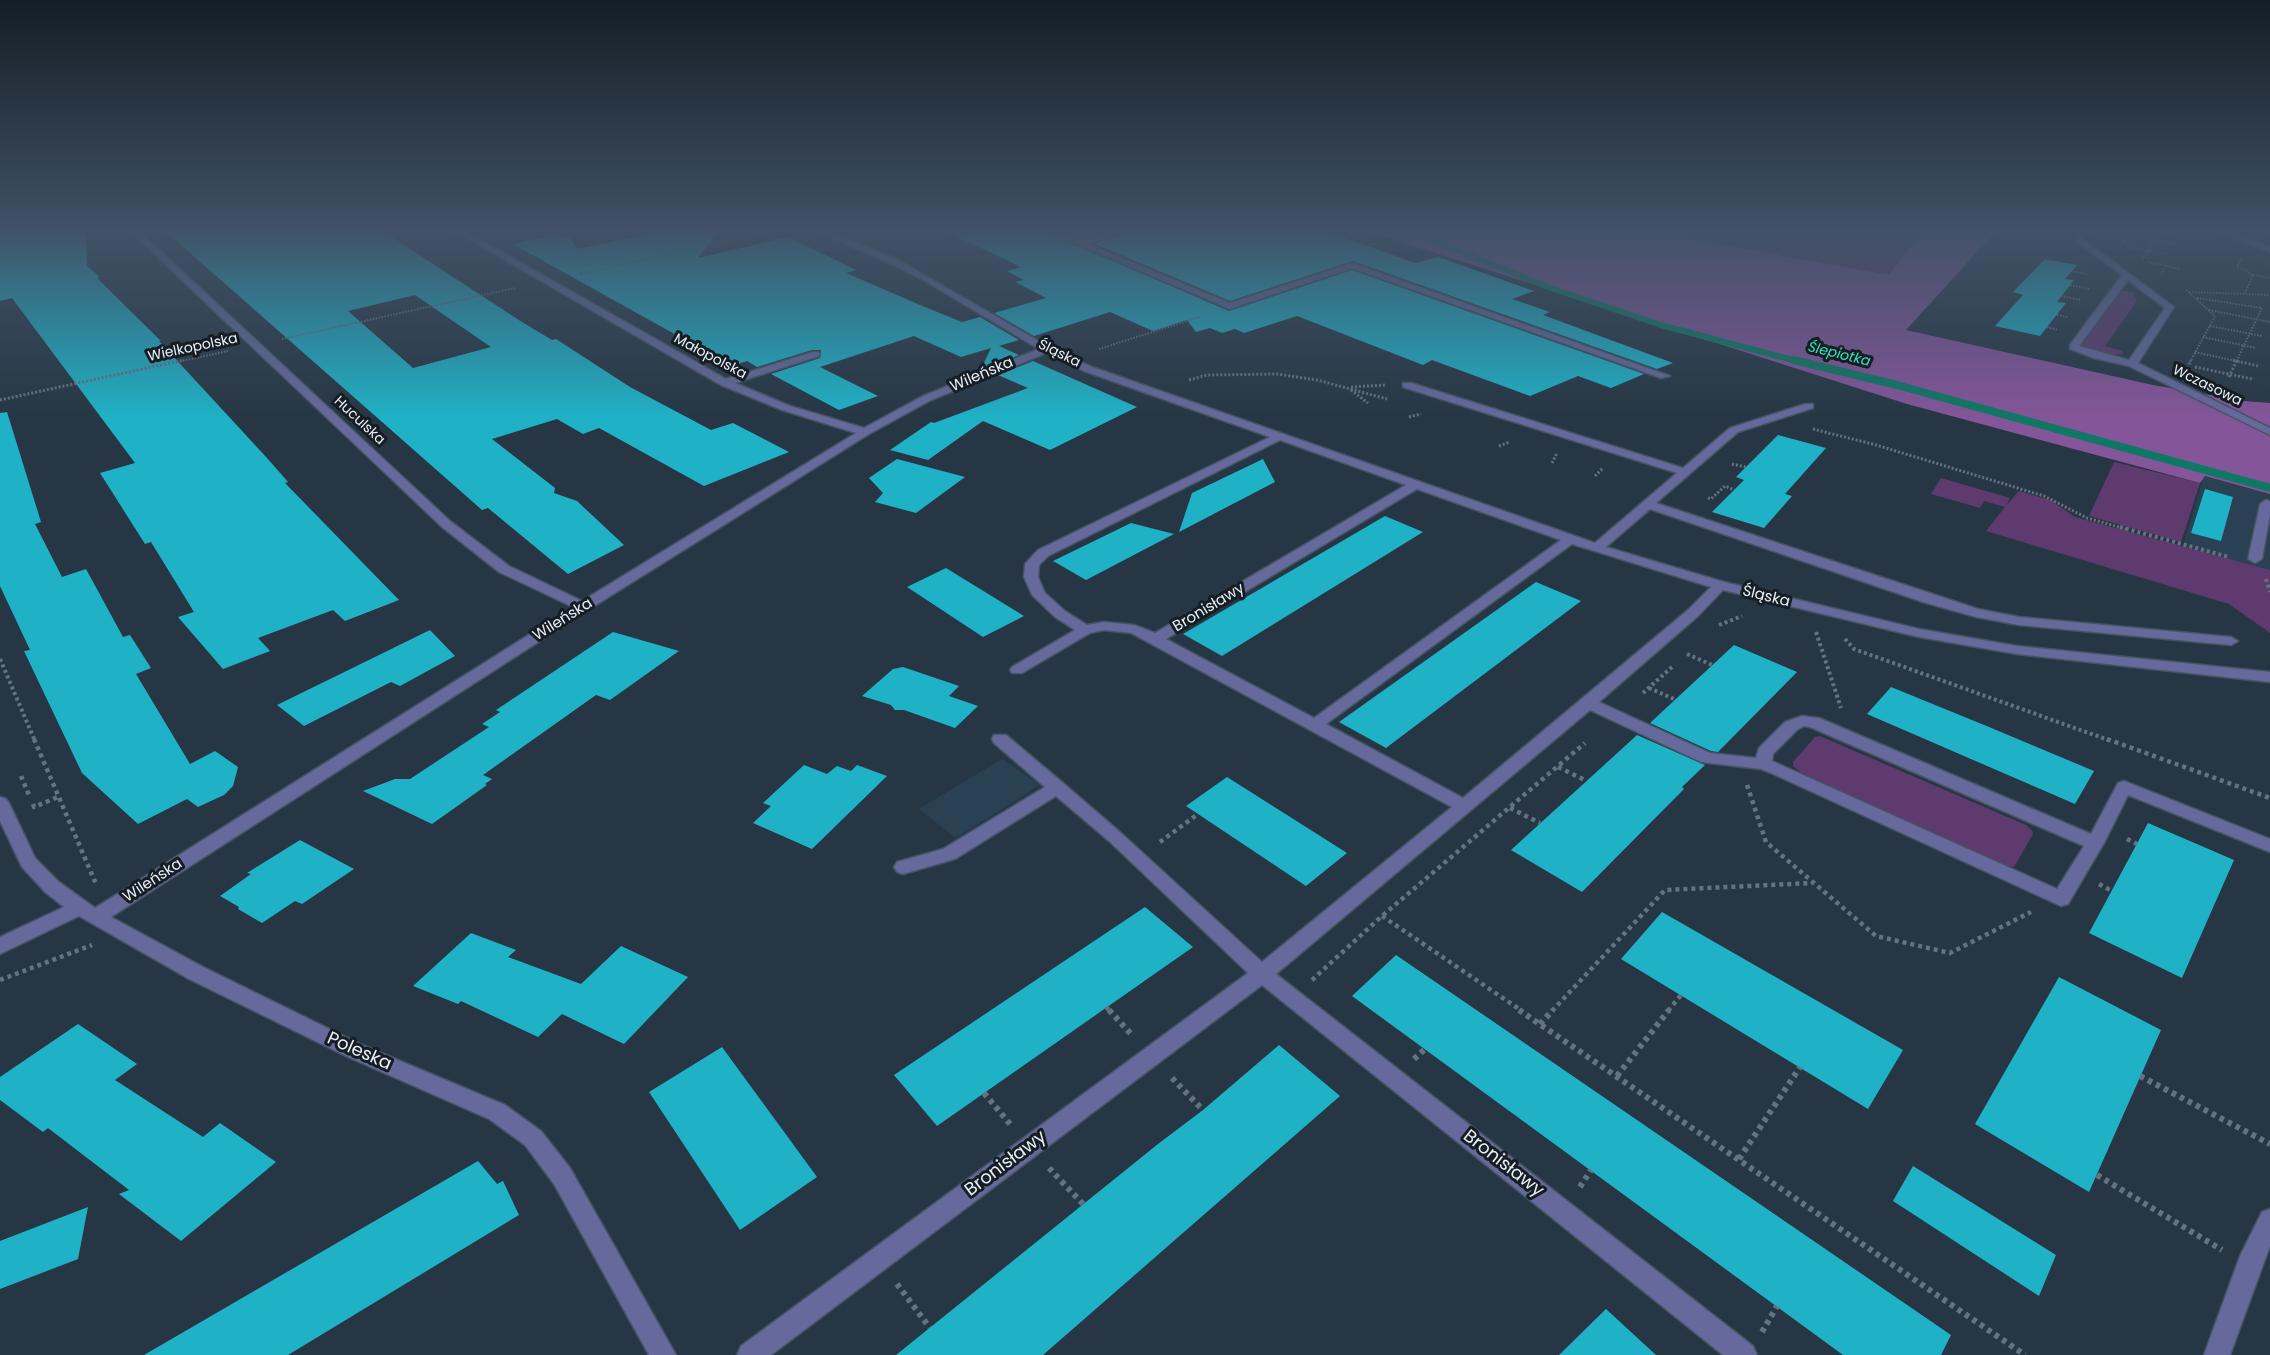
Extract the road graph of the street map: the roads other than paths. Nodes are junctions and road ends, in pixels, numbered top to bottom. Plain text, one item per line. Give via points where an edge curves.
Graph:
1 (201, 293) edge
2 (567, 293) edge
3 (952, 293) edge
4 (1199, 293) edge
5 (1268, 293) edge
6 (1432, 293) edge
7 (2113, 293) edge
8 (2152, 293) edge
9 (1046, 349) junction
10 (816, 354) dead end
11 (2132, 364) junction
12 (1665, 376) dead end
13 (725, 383) junction
14 (1407, 385) road end
15 (1809, 406) dead end
16 (866, 432) junction
17 (2270, 432) edge
18 (1280, 436) junction
19 (1684, 472) junction
20 (1416, 484) junction
21 (1647, 504) junction
22 (2270, 505) edge
23 (1570, 539) junction
24 (1597, 548) junction
25 (2256, 559) dead end
26 (1720, 585) junction
27 (583, 607) junction
28 (1085, 630) junction
29 (1156, 639) junction
30 (2230, 641) dead end
31 (1017, 670) dead end
32 (2270, 677) edge
33 (1588, 703) junction
34 (1315, 725) junction
35 (1000, 738) dead end
36 (1763, 764) junction
37 (1058, 787) junction
38 (0, 803) edge
39 (1464, 806) junction
40 (2095, 843) junction
41 (2270, 846) edge
42 (903, 867) dead end
43 (87, 913) junction
44 (0, 946) edge
45 (1262, 974) junction
46 (2270, 1220) edge
47 (2259, 1255) edge
48 (663, 1355) edge
49 (750, 1355) edge
50 (1744, 1355) edge
51 (2217, 1355) edge

1 - 27 street, Huculska via 446,524 504,569
2 - 13 street, Małopolska
3 - 9 street, Śląska
4 - 5 street via 1230,306
6 - 12 street
7 - 11 street, Wczasowa via 2073,347
8 - 11 street via 2170,307
9 - 16 street, Wileńska via 927,398
9 - 18 street, Śląska via 1088,369
10 - 13 street
11 - 17 street, Wczasowa
13 - 16 street, Małopolska via 786,408
14 - 19 street
15 - 19 street via 1734,430
16 - 27 street, Wileńska
18 - 20 street, Śląska
18 - 28 street via 1043,553 1032,564 1031,577 1039,595
19 - 21 street
20 - 23 street, Śląska
20 - 29 street, Bronisławy
21 - 24 street
21 - 30 street via 1976,613 2019,621
22 - 25 street via 2266,504
23 - 24 street, Śląska
23 - 34 street
24 - 26 street, Śląska
26 - 32 street, Śląska via 1835,614 2006,648
26 - 33 street, Bronisławy
27 - 43 street, Wileńska
28 - 29 street via 1104,626 1134,629
28 - 31 street
29 - 34 street, Bronisławy
33 - 36 street via 1707,758
33 - 39 street, Bronisławy
34 - 39 street, Bronisławy
35 - 37 street, Bronisławy
36 - 40 street via 1765,752 1791,726 1813,722
36 - 40 street via 2061,898
37 - 42 street via 950,855
37 - 45 street, Bronisławy
38 - 43 street, Poleska via 28,862 52,887
39 - 45 street, Bronisławy
40 - 41 street via 2124,787
43 - 44 street, Wileńska
43 - 48 street, Poleska via 196,973 344,1046 497,1112 533,1138 562,1176
45 - 49 street, Bronisławy
45 - 50 street, Bronisławy
46 - 47 street
47 - 51 street

